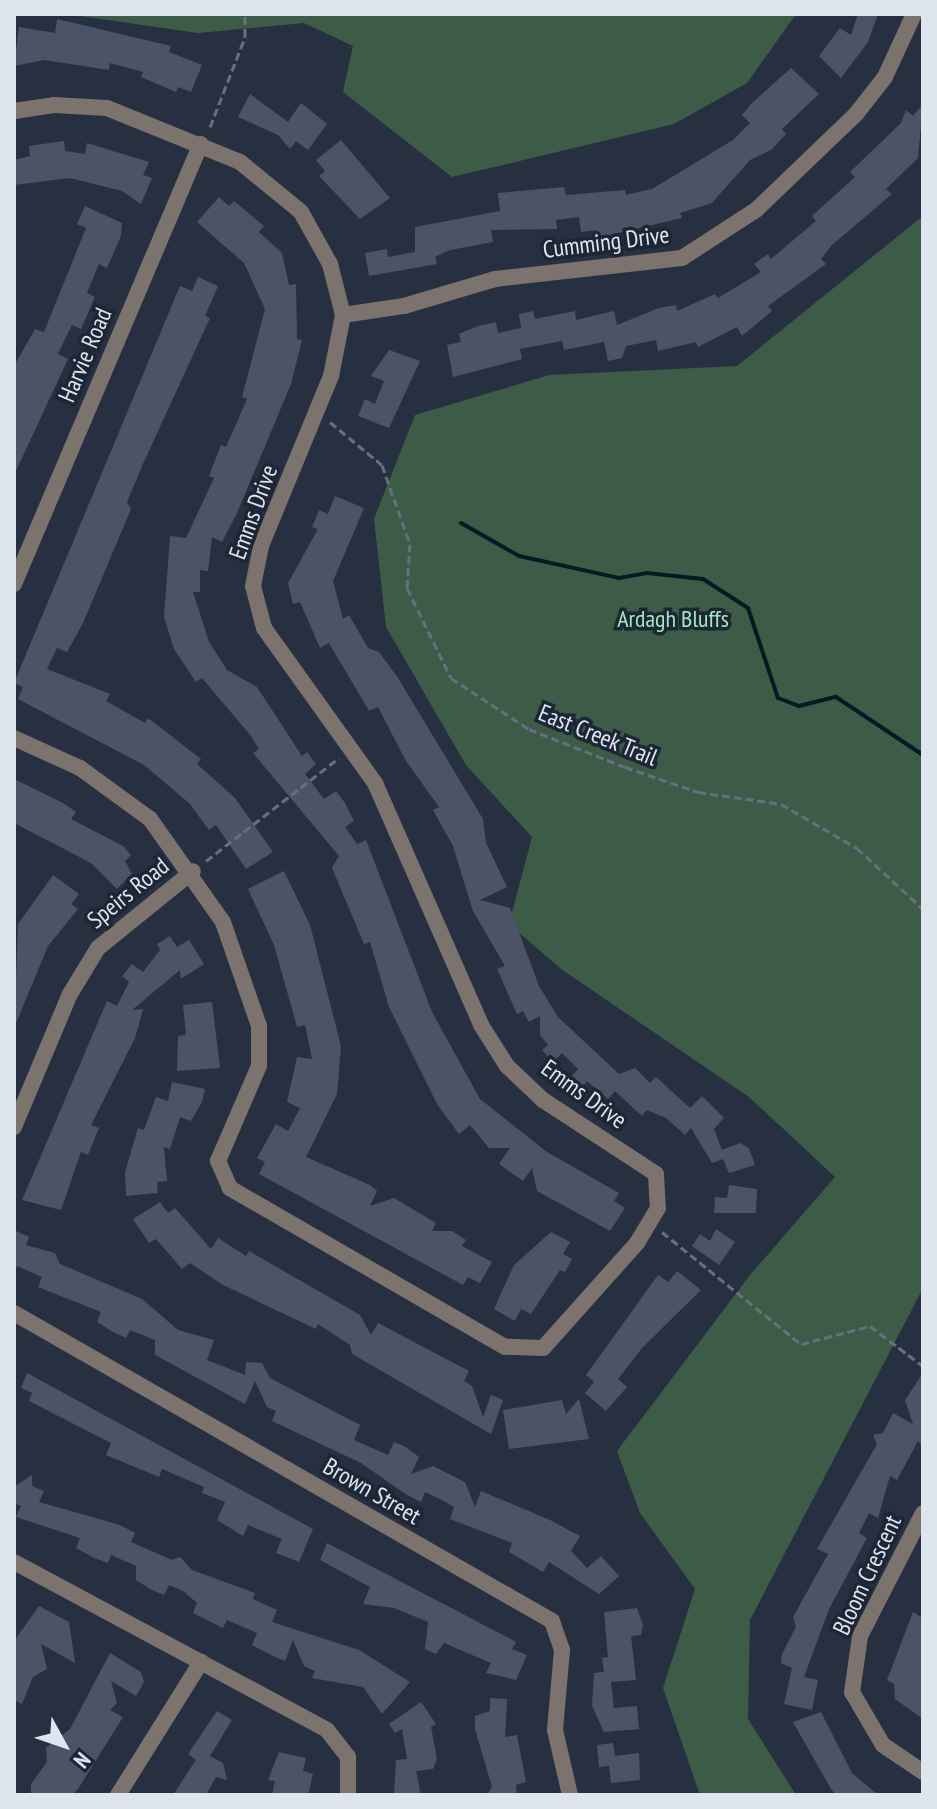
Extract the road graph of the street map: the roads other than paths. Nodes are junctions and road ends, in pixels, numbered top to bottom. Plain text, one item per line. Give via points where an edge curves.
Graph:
1 (914, 14) edge
2 (14, 111) edge
3 (201, 144) junction
4 (343, 315) junction
5 (14, 584) edge
6 (14, 738) edge
7 (199, 866) junction
8 (14, 1127) edge
9 (14, 1313) edge
10 (923, 1513) edge
11 (16, 1568) edge
12 (201, 1662) junction
13 (923, 1772) edge
14 (118, 1795) edge
15 (348, 1795) edge
16 (570, 1795) edge

1 - 4 street, Cumming Drive via 885,77 856,114 756,210 682,258 495,279 404,306
2 - 3 street, Emms Drive via 64,104 107,108
3 - 4 street, Emms Drive via 255,170 301,212 330,264
3 - 5 street, Harvie Road
4 - 7 street, Emms Drive via 331,376 261,546 253,586 264,628 375,783 481,1025 507,1066 543,1100 656,1174 658,1208 650,1222 543,1348 505,1347 230,1188 218,1161 259,1066 259,1026
6 - 7 street via 125,797
7 - 8 street, Speirs Road via 98,948 70,994
9 - 16 street, Brown Street via 552,1621 562,1650 555,1730
10 - 13 street, Bloom Crescent via 860,1636 852,1692 883,1745
11 - 12 street
12 - 14 street
12 - 15 street via 327,1730 348,1757

